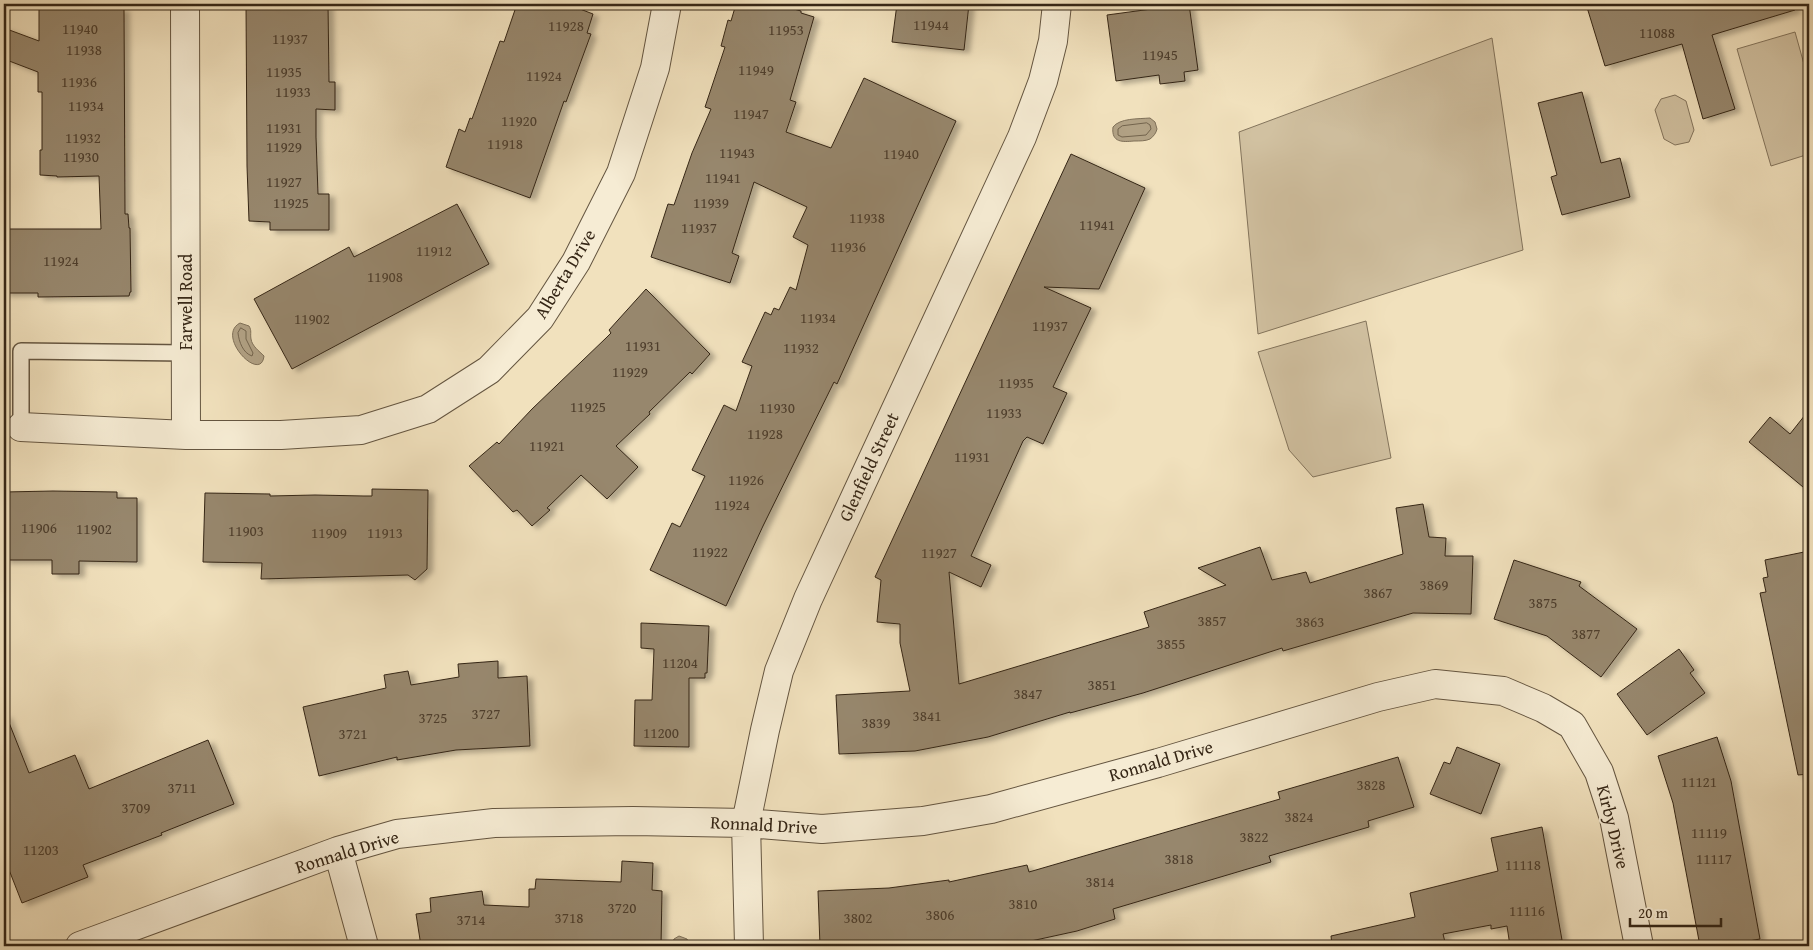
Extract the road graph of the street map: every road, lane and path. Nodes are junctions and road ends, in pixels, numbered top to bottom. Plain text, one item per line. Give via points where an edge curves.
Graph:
1 (185, 4) edge
2 (668, 4) edge
3 (1057, 4) edge
4 (186, 353) junction
5 (20, 428) joint
6 (186, 435) junction
7 (1448, 686) joint
8 (746, 823) junction
9 (338, 852) junction
10 (80, 946) edge
11 (364, 946) edge
12 (749, 946) edge
13 (1639, 946) edge

1 - 4 street, Farwell Road
2 - 6 street, Alberta Drive via 655,68 621,173 576,262 540,318 489,370 428,409 362,430 281,435
3 - 8 street, Glenfield Street via 1053,41 1043,81 1022,137 808,598 779,671
4 - 5 lane via 21,351
4 - 6 street, Farwell Road
5 - 6 street
7 - 8 street, Ronnald Drive via 1435,684 1378,697 991,809 923,821 822,829
7 - 13 street, Kirby Drive via 1503,691 1572,725 1599,772 1614,818
8 - 9 street, Ronnald Drive via 494,823 396,834
8 - 12 street, Glenfield Street
9 - 10 street, Ronnald Drive
9 - 11 street

